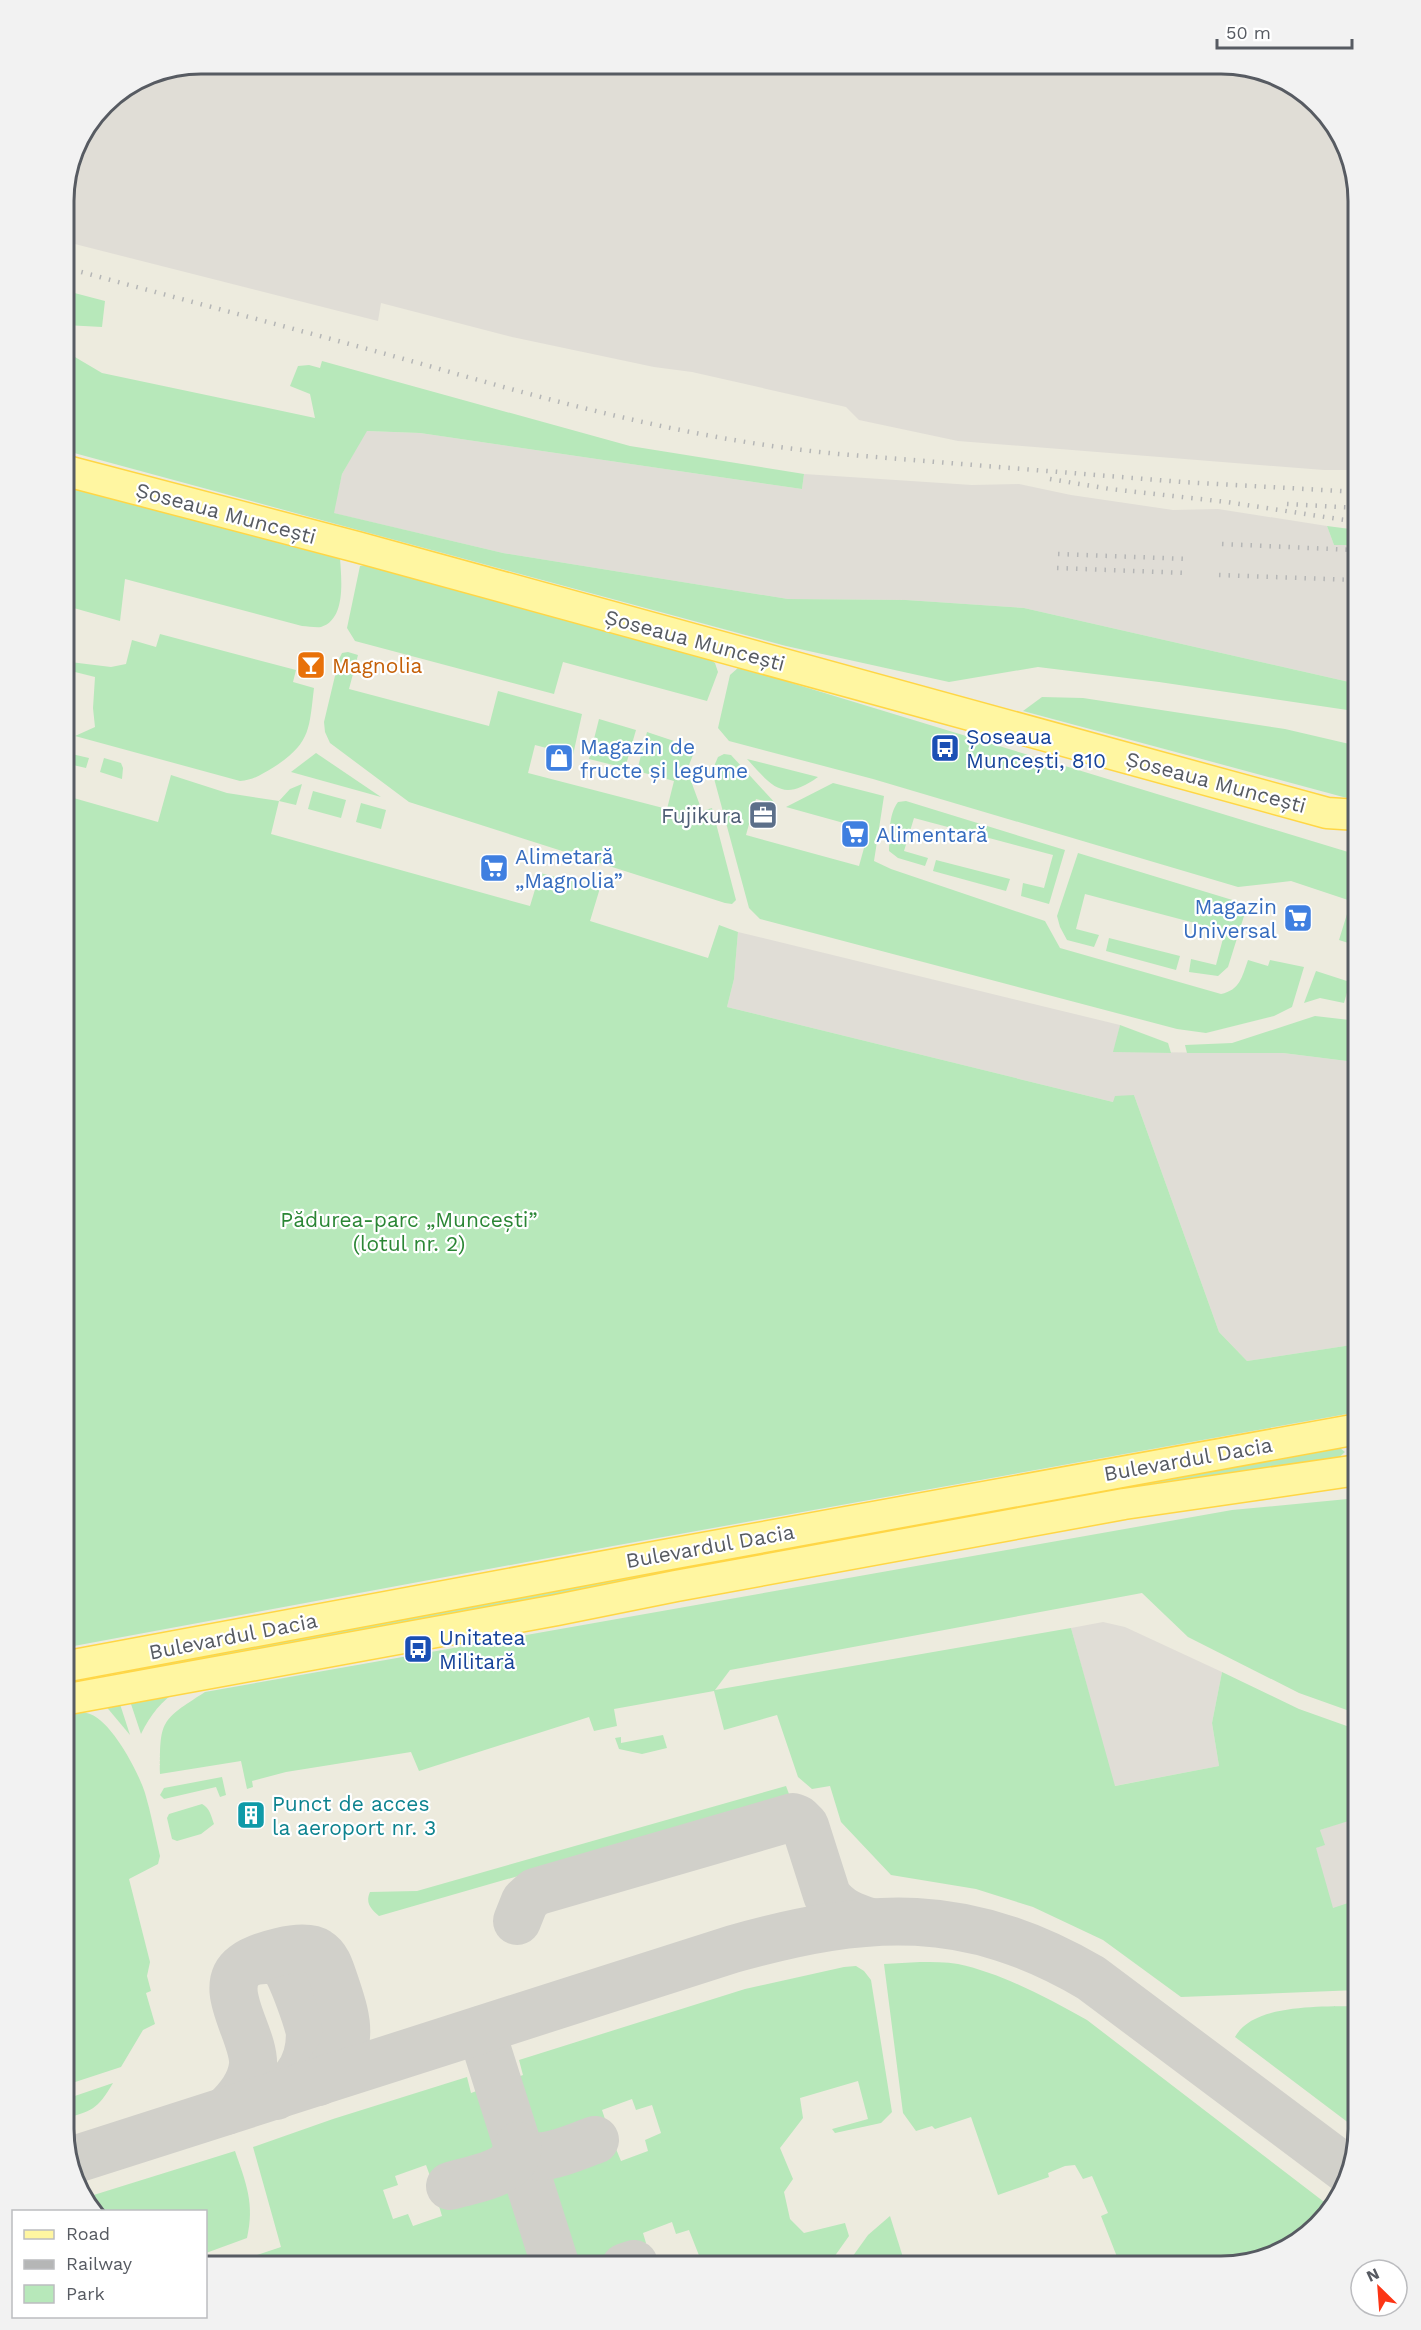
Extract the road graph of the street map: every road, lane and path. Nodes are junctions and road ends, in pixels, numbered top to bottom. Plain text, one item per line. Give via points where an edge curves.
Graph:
1 (74, 473) edge
2 (1327, 813) junction
3 (1348, 814) edge
4 (1348, 827) edge
5 (1348, 1431) edge
6 (1348, 1471) edge
7 (109, 1659) junction
8 (74, 1665) edge
9 (115, 1691) junction
10 (74, 1698) edge

1 - 2 main road, Șoseaua Muncești
2 - 3 main road, Șoseaua Muncești
2 - 4 main road, Șoseaua Muncești
5 - 7 main road, Bulevardul Dacia
6 - 9 main road, Bulevardul Dacia via 1124,1504
7 - 8 main road, Bulevardul Dacia
7 - 9 main road
9 - 10 main road, Bulevardul Dacia

